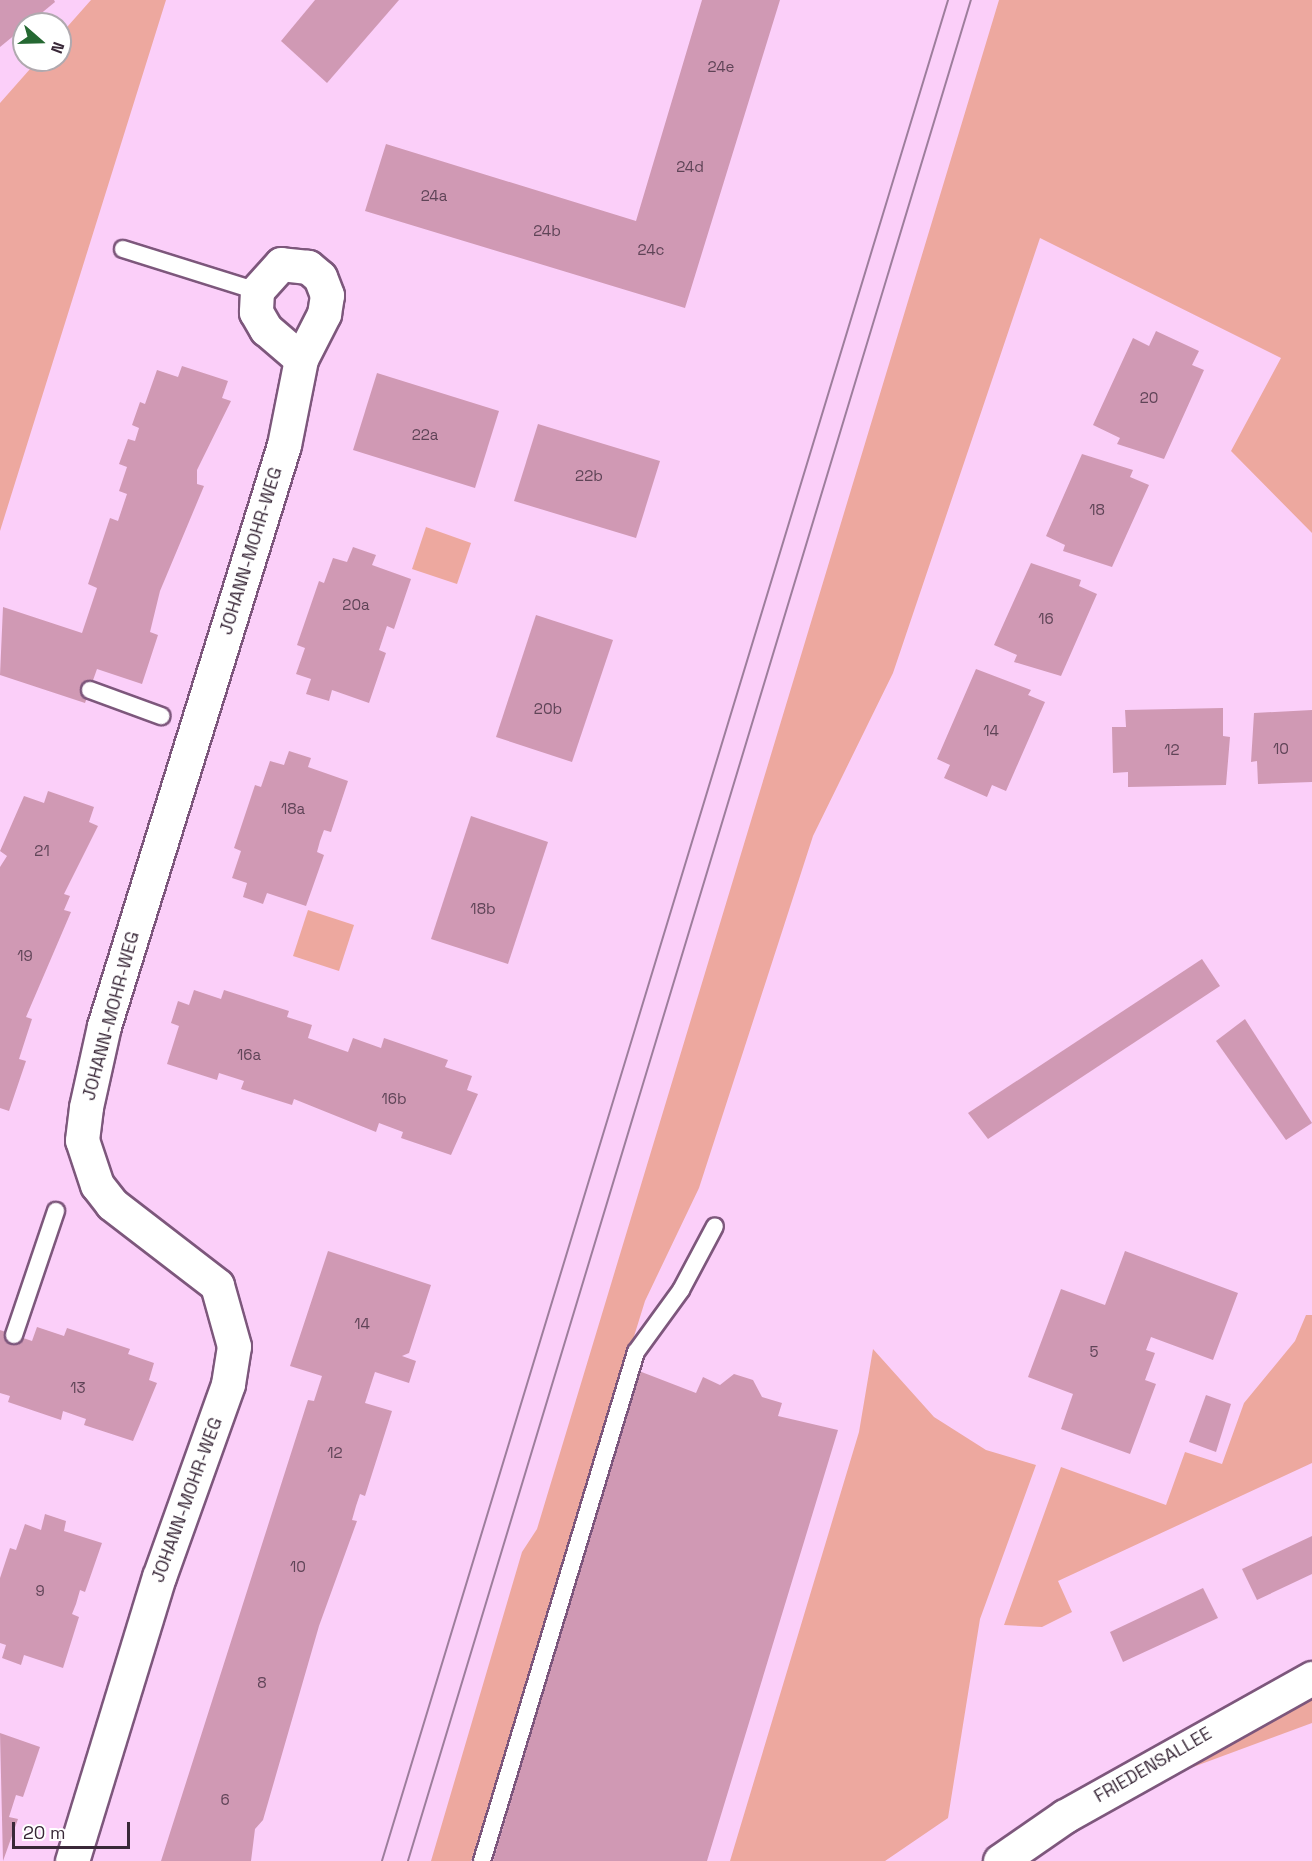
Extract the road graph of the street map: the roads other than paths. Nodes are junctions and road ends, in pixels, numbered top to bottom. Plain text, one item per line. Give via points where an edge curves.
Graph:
1 (123, 249) dead end
2 (257, 291) junction
3 (301, 359) junction
4 (90, 690) dead end
5 (161, 716) dead end
6 (56, 1211) dead end
7 (715, 1226) dead end
8 (14, 1335) dead end
9 (1312, 1678) edge
10 (72, 1861) edge
11 (482, 1861) edge
12 (999, 1861) edge

1 - 2 lane
2 - 3 street via 256,312 266,329
2 - 3 street, JOHANN-MOHR-WEG via 281,264 308,267 320,277 327,295 324,314
3 - 10 street, JOHANN-MOHR-WEG via 284,445 104,1026 86,1107 82,1140 97,1185 112,1204 217,1285 234,1346 228,1384 159,1577
4 - 5 lane
6 - 8 lane
7 - 11 lane via 681,1290 636,1352
9 - 12 street, FRIEDENSALLEE via 1065,1816

